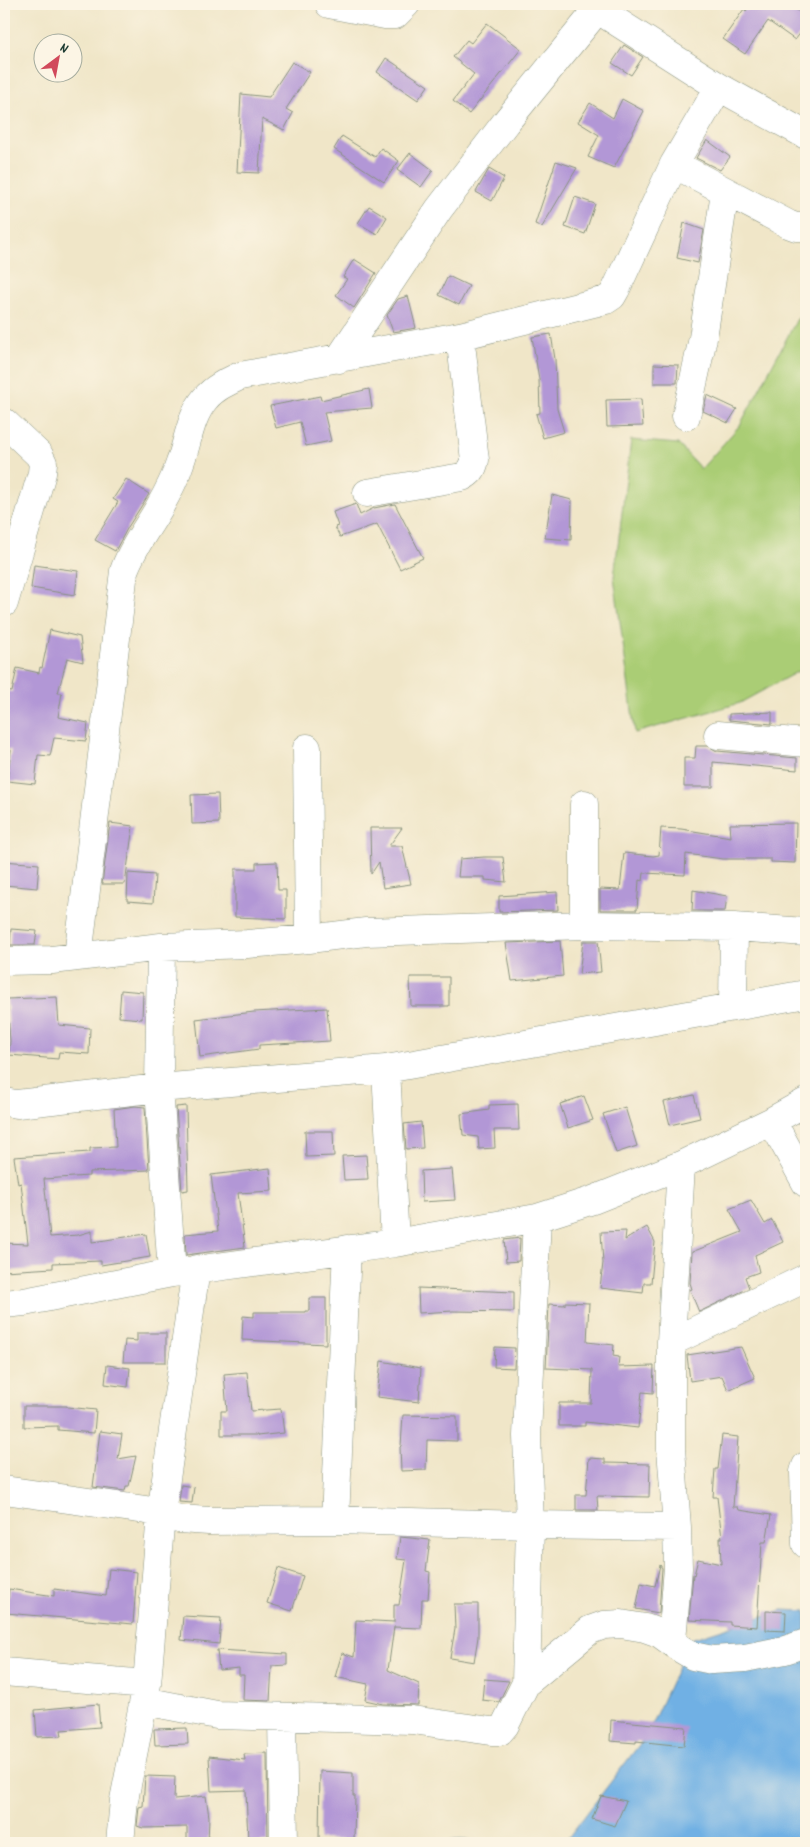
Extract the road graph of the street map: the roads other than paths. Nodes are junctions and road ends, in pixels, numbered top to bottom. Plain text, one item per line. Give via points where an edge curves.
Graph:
1 (329, 4) edge
2 (406, 4) edge
3 (596, 6) edge
4 (719, 87) junction
5 (806, 135) edge
6 (674, 164) junction
7 (725, 192) junction
8 (806, 227) edge
9 (460, 336) junction
10 (339, 358) junction
11 (686, 416) dead end
12 (4, 422) edge
13 (367, 493) dead end
14 (4, 603) edge
15 (718, 735) dead end
16 (806, 743) edge
17 (307, 748) dead end
18 (584, 804) dead end
19 (584, 925) junction
20 (734, 927) junction
21 (806, 932) edge
22 (309, 939) junction
23 (160, 947) junction
24 (78, 957) junction
25 (4, 961) edge
26 (806, 994) edge
27 (733, 1007) junction
28 (386, 1069) junction
29 (159, 1088) junction
30 (4, 1102) edge
31 (806, 1102) edge
32 (772, 1121) junction
33 (681, 1165) junction
34 (806, 1183) edge
35 (537, 1218) junction
36 (395, 1243) junction
37 (347, 1249) junction
38 (184, 1271) junction
39 (806, 1278) edge
40 (4, 1304) edge
41 (671, 1342) junction
42 (806, 1466) edge
43 (4, 1490) edge
44 (161, 1514) junction
45 (335, 1520) junction
46 (530, 1526) junction
47 (677, 1527) junction
48 (806, 1544) edge
49 (672, 1641) junction
50 (806, 1643) edge
51 (4, 1672) edge
52 (526, 1683) junction
53 (145, 1693) junction
54 (282, 1717) junction
55 (120, 1843) edge
56 (284, 1843) edge

1 - 2 street via 394,15
3 - 4 street
3 - 10 street via 439,209
4 - 5 street
4 - 6 street
6 - 7 street
6 - 9 street via 612,296
7 - 8 street via 788,224
7 - 11 street via 703,338
9 - 10 street
9 - 13 street via 475,460 473,467 462,477
10 - 24 street via 240,376 205,399 194,417 171,485 128,558
12 - 14 street via 39,455 43,463
15 - 16 street
17 - 22 street
18 - 19 street
19 - 20 street
19 - 22 street via 366,932
20 - 21 street
20 - 27 street
22 - 23 street
23 - 24 street
23 - 29 street
24 - 25 street
26 - 27 street
27 - 28 street
28 - 29 street
28 - 36 street
29 - 30 street via 17,1104
29 - 38 street
31 - 32 street
32 - 33 street
32 - 34 street
33 - 35 street
33 - 41 street
35 - 36 street
35 - 46 street via 527,1436
36 - 37 street
37 - 38 street
37 - 45 street
38 - 40 street
38 - 44 street
39 - 41 street
41 - 47 street via 671,1449
42 - 48 street
43 - 44 street
44 - 45 street via 179,1520
44 - 53 street
45 - 46 street
46 - 47 street
46 - 52 street
47 - 49 street via 678,1568
49 - 50 street via 693,1656 712,1660 745,1658
49 - 52 street via 645,1628 604,1625 590,1630
51 - 53 street
52 - 54 street via 500,1730 412,1720
53 - 54 street via 203,1714
53 - 55 street via 124,1800
54 - 56 street

